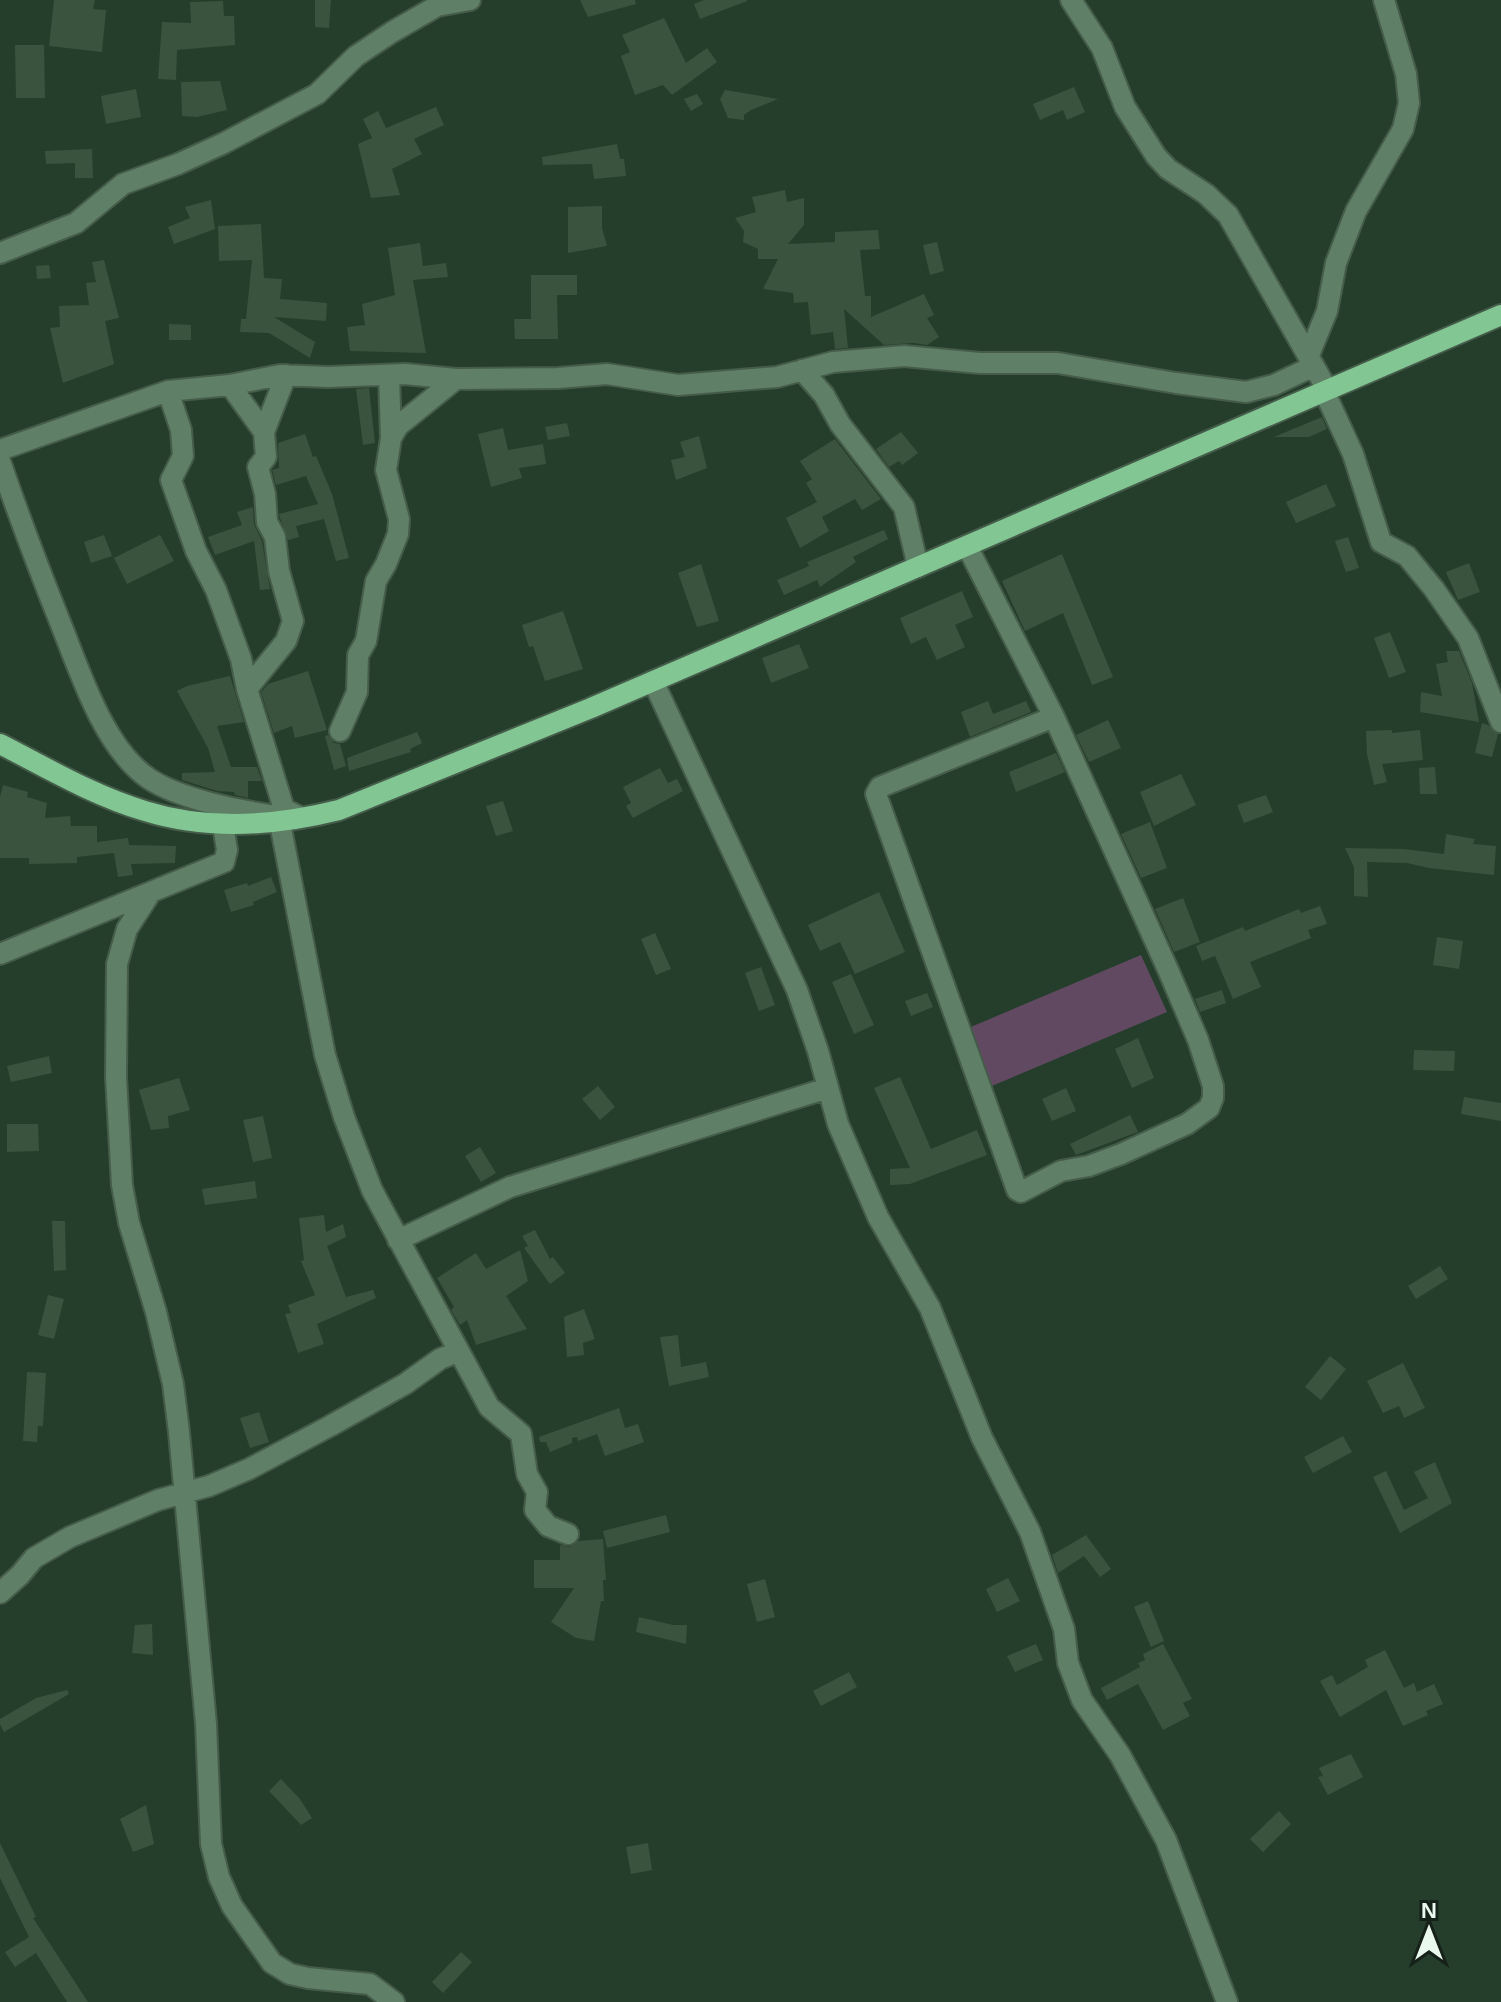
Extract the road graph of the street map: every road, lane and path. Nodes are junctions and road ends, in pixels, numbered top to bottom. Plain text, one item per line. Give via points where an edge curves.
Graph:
1 (470, 0) edge
2 (1071, 0) edge
3 (1384, 0) edge
4 (0, 253) edge
5 (1501, 315) edge
6 (1312, 361) junction
7 (802, 370) junction
8 (286, 375) junction
9 (389, 375) junction
10 (456, 379) junction
11 (230, 385) junction
12 (168, 391) junction
13 (1326, 392) junction
14 (264, 432) junction
15 (391, 438) junction
16 (0, 450) edge
17 (0, 461) edge
18 (967, 546) junction
19 (918, 567) junction
20 (653, 681) junction
21 (247, 689) junction
22 (1054, 717) junction
23 (1501, 722) edge
24 (340, 731) dead end
25 (0, 744) edge
26 (304, 819) junction
27 (280, 823) junction
28 (223, 825) junction
29 (151, 892) junction
30 (0, 954) edge
31 (828, 1088) junction
32 (398, 1240) junction
33 (457, 1352) junction
34 (183, 1492) junction
35 (568, 1534) dead end
36 (0, 1593) edge
37 (394, 2002) edge
38 (1227, 2002) edge

1 - 4 street via 437,6 356,56 317,94 224,143 123,184 76,223
2 - 6 street via 1102,48 1125,107 1156,156 1228,215
3 - 6 street via 1409,103 1403,129 1356,211 1336,263
5 - 13 main road
6 - 7 street via 1274,385 1246,392 1058,363 1005,365 904,356
6 - 13 street
7 - 10 street via 678,385 607,374
7 - 19 street via 904,507
8 - 9 street
8 - 11 street
8 - 14 street
9 - 10 street
9 - 15 street
10 - 15 street via 398,426
11 - 12 street
11 - 14 street
12 - 16 street
12 - 21 street via 183,456 171,480 216,590
13 - 18 main road
13 - 23 street via 1353,454 1381,542 1407,556 1468,638
14 - 21 street via 266,457 258,467 293,621 286,641
15 - 24 street via 386,470 398,534 376,581 366,641 358,655 357,692
17 - 26 street via 79,671 127,758 152,781 179,793
18 - 19 main road
18 - 22 street
19 - 20 main road
20 - 26 main road via 462,762
20 - 31 street via 797,990
21 - 26 street via 284,809
22 - 22 street via 1198,1040 1213,1098 1209,1108 1187,1124 1089,1166 1061,1171 1021,1192 876,794 880,787
25 - 28 main road via 146,812
26 - 27 main road
27 - 28 main road
27 - 32 street via 325,1055 372,1190
28 - 29 street via 224,862
29 - 30 street
29 - 34 street via 127,929 117,964 122,1185 173,1384
31 - 32 street via 510,1187
31 - 38 street via 878,1217 930,1308 982,1438 1030,1532 1082,1700 1120,1755 1166,1840
32 - 33 street
33 - 34 street via 249,1469
33 - 35 street via 489,1407 521,1434 527,1474 537,1492 535,1510 548,1526
34 - 36 street via 70,1537 34,1558
34 - 37 street via 206,1724 211,1844 219,1877 232,1906 272,1963 308,1978 370,1984

